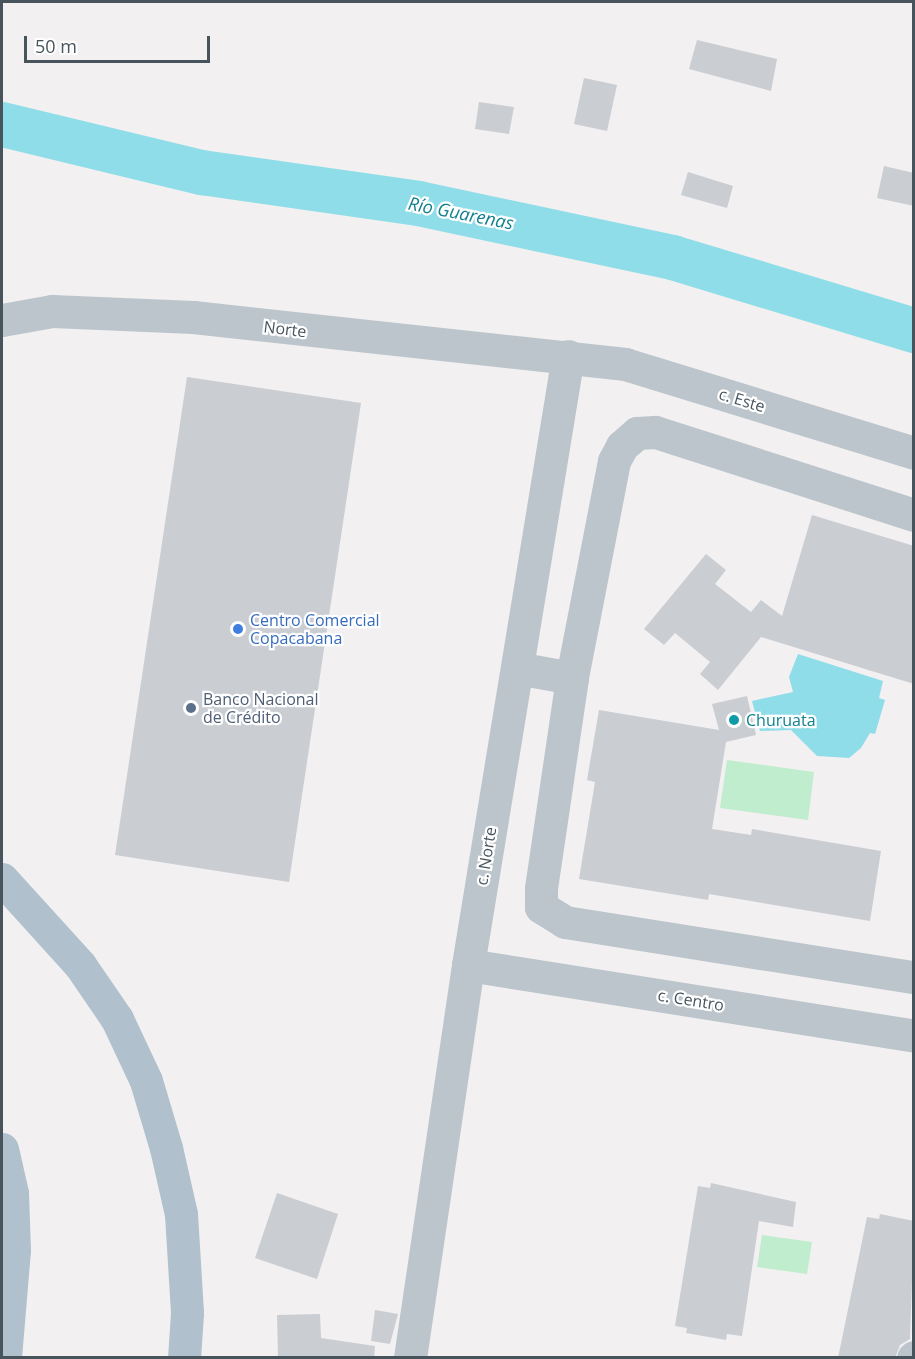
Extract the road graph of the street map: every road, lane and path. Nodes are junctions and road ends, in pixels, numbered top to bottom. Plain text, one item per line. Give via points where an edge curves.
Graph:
1 (2, 320) edge
2 (568, 356) junction
3 (914, 453) edge
4 (914, 515) edge
5 (517, 668) junction
6 (572, 678) junction
7 (2, 879) edge
8 (468, 965) junction
9 (914, 977) edge
10 (914, 1036) edge
11 (2, 1149) edge
12 (185, 1356) edge
13 (5, 1358) edge
14 (410, 1358) edge

1 - 2 street, Norte via 52,311 193,317 345,337
2 - 3 street, c. Este via 625,364
2 - 5 street, c. Norte
4 - 6 street via 655,432 637,433 614,460
5 - 6 street
5 - 8 street, c. Norte
6 - 9 street via 541,888 541,907 551,916 565,922
7 - 12 main road via 80,965 117,1019 146,1081 181,1214
8 - 10 street, c. Centro
8 - 14 street, c. Norte
11 - 13 main road via 12,1193 14,1251

